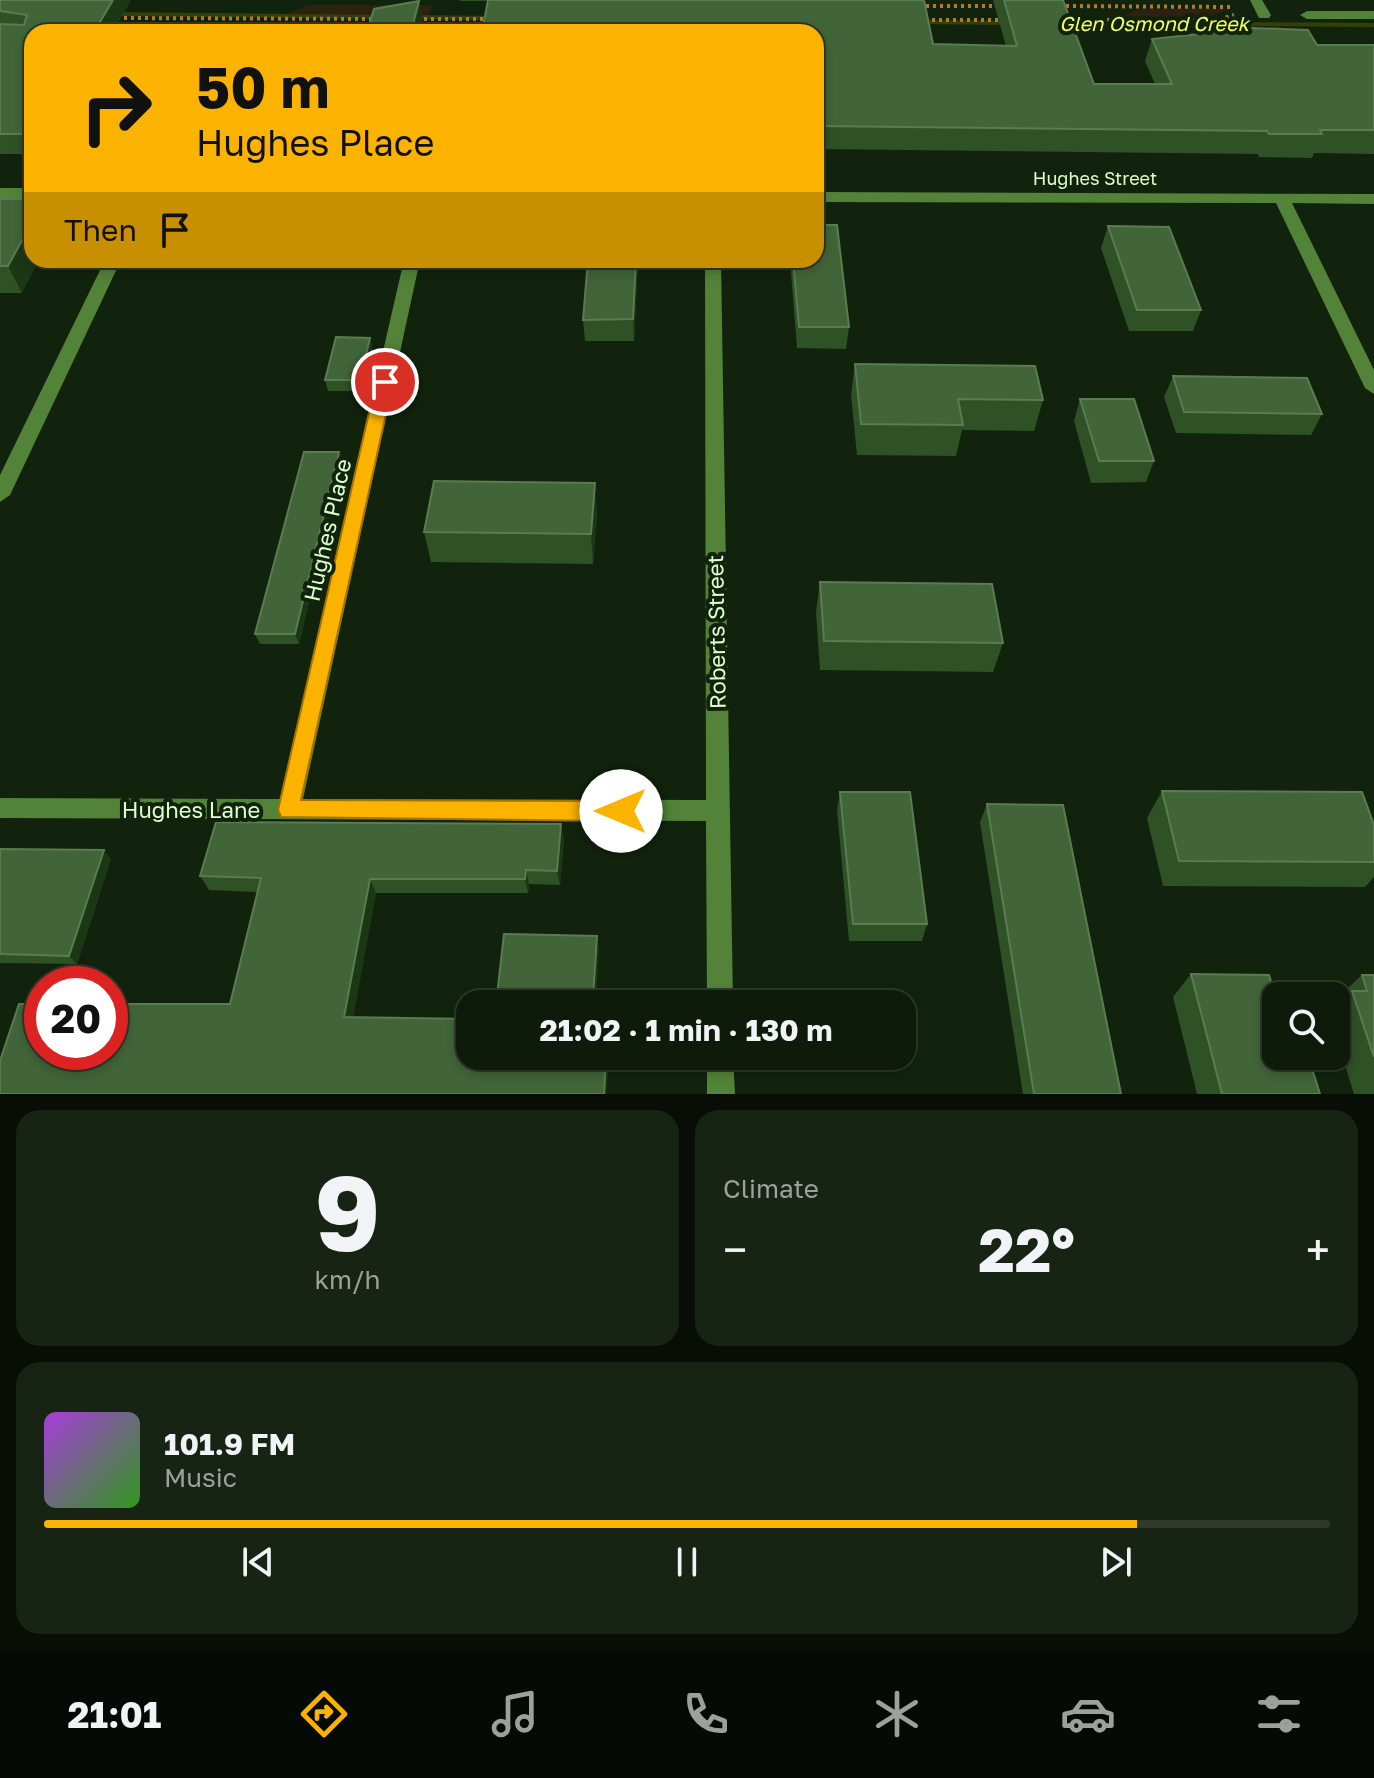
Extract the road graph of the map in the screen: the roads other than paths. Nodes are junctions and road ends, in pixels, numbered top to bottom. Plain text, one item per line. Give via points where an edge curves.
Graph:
1 (1256, 0) edge
2 (1264, 15) road end
3 (1307, 15) dead end
4 (1374, 15) edge
5 (0, 193) edge
6 (24, 193) edge
7 (824, 197) edge
8 (1282, 199) junction
9 (1374, 199) edge
10 (109, 268) edge
11 (410, 268) edge
12 (713, 268) edge
13 (1374, 388) edge
14 (0, 495) edge
15 (0, 808) edge
16 (289, 810) junction
17 (718, 811) junction
18 (720, 990) edge
19 (720, 1070) edge
20 (721, 1094) edge

1 - 2 street
3 - 4 street
5 - 6 street
7 - 8 street, Hughes Street
8 - 9 street, Hughes Street
8 - 13 street
10 - 14 street
11 - 16 street, Hughes Place
12 - 17 street, Roberts Street
15 - 16 street, Hughes Lane
16 - 17 street, Hughes Lane
17 - 18 street, Roberts Street
19 - 20 street

